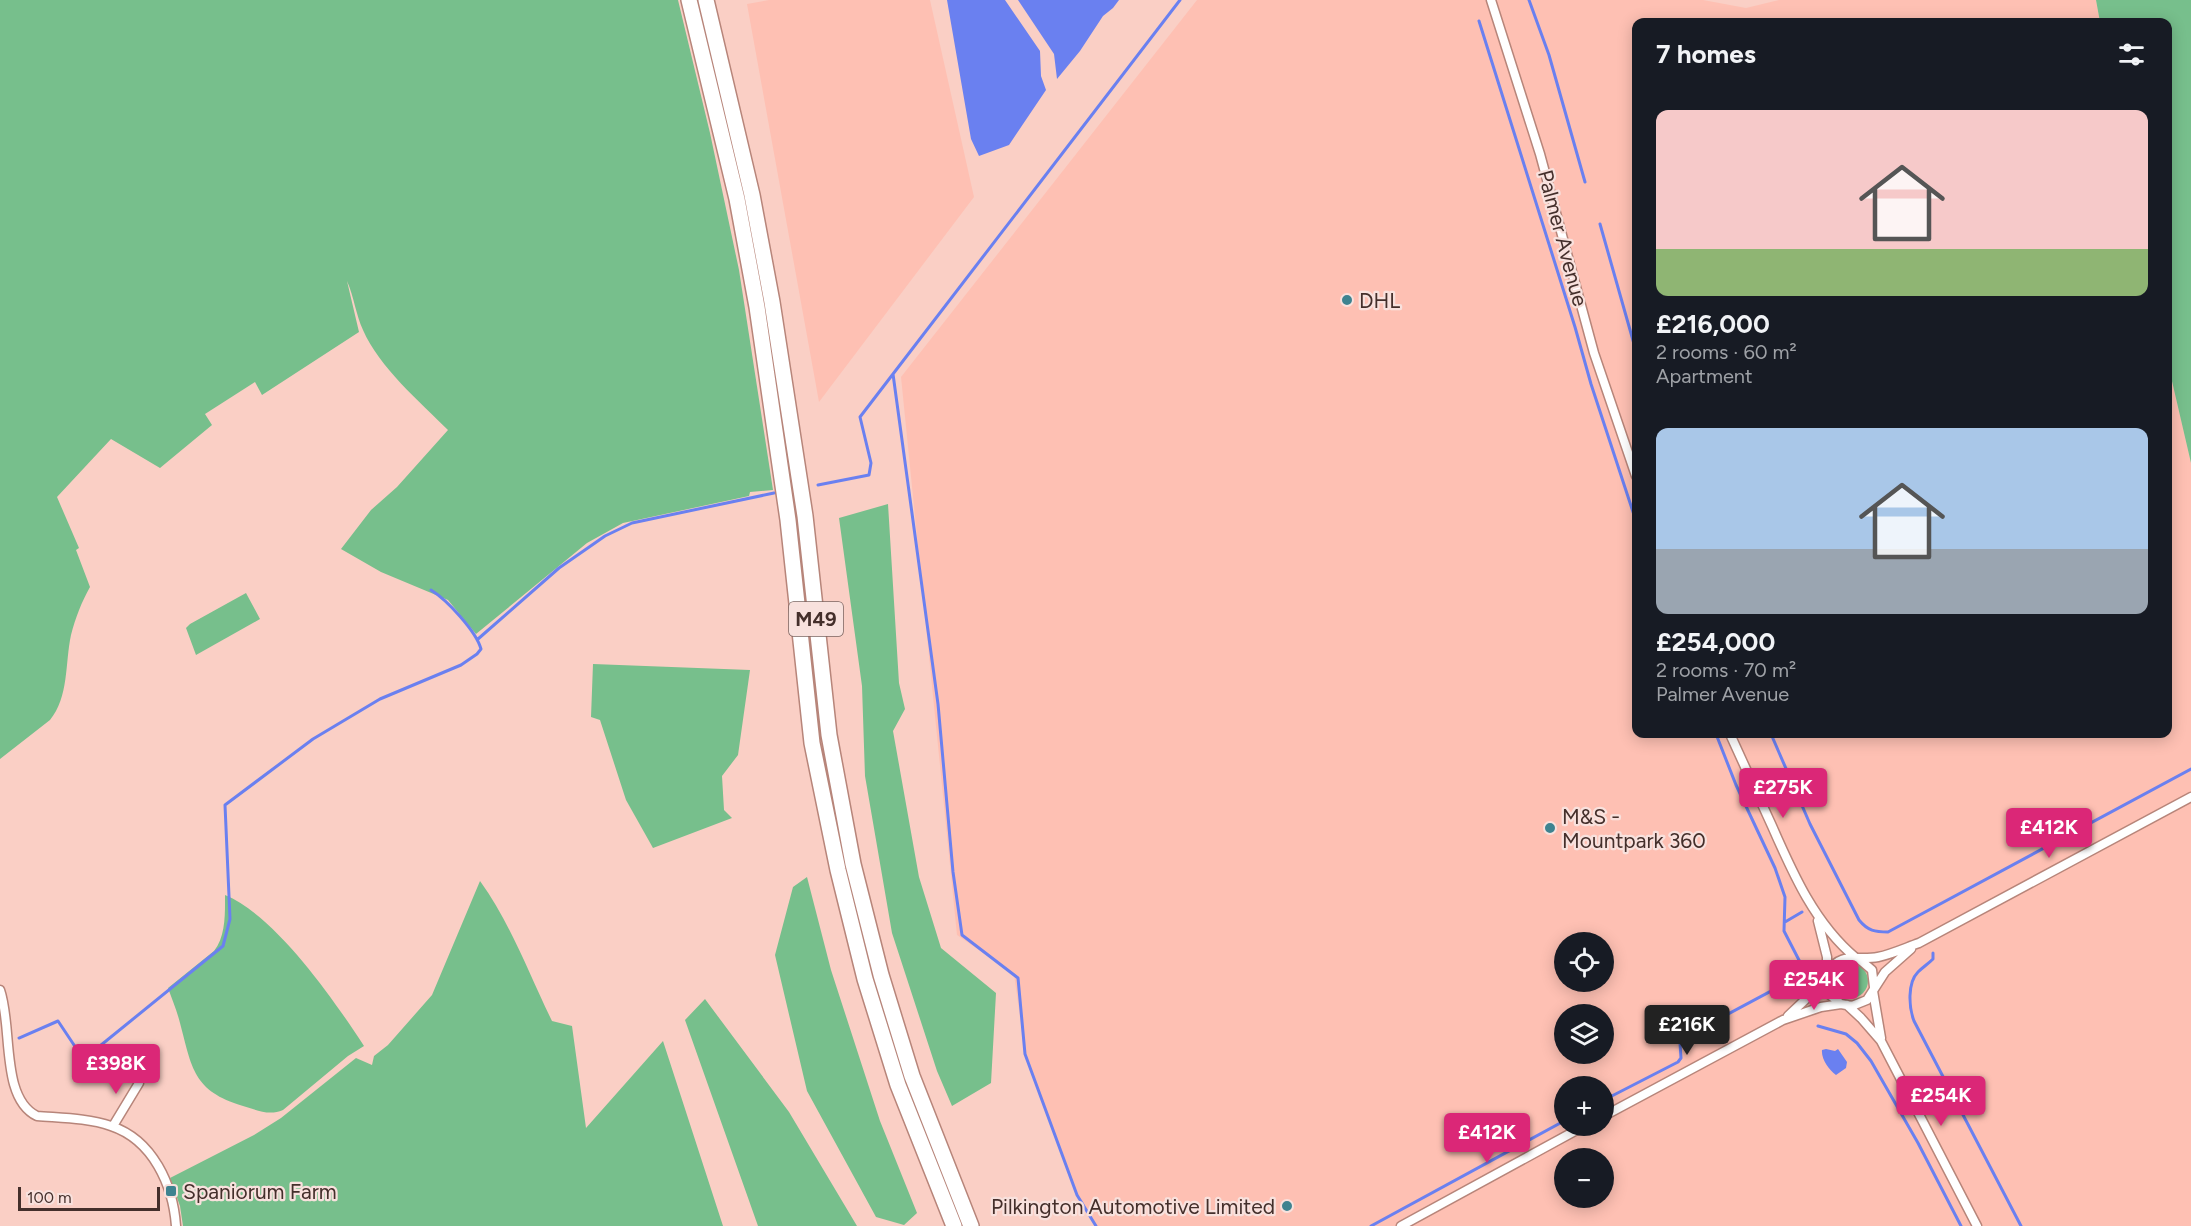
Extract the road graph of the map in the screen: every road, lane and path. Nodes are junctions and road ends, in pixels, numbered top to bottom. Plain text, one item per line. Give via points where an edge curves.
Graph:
1 (689, 0) edge
2 (706, 0) edge
3 (1491, 0) edge
4 (1632, 464) edge
5 (1732, 738) edge
6 (2191, 797) edge
7 (1816, 914) junction
8 (1919, 943) junction
9 (1857, 958) junction
10 (1827, 977) junction
11 (1873, 989) junction
12 (0, 990) edge
13 (1844, 1005) junction
14 (1783, 1020) junction
15 (1881, 1041) junction
16 (138, 1066) dead end
17 (1614, 1111) edge
18 (113, 1126) junction
19 (1566, 1136) edge
20 (176, 1226) edge
21 (954, 1226) edge
22 (971, 1226) edge
23 (1401, 1226) edge
24 (1977, 1226) edge

1 - 21 highway, M49 via 734,187 757,307 788,520 812,743 838,870 865,979 898,1085
2 - 22 highway, M49 via 752,195 772,302 805,516 829,735 853,864 912,1076
3 - 4 street, Palmer Avenue via 1543,164 1594,353
5 - 7 street
6 - 8 street
7 - 9 street via 1838,943
7 - 10 street via 1825,945
8 - 9 street via 1878,957
8 - 11 street via 1889,967
9 - 10 street via 1841,959
9 - 11 street via 1872,970
10 - 13 street via 1830,995
10 - 14 street
11 - 13 street via 1862,1003
11 - 15 street
12 - 18 street via 6,1013 3,1046 8,1076 20,1106 37,1116
13 - 14 street via 1821,1007
13 - 15 street
14 - 17 street
15 - 24 street
16 - 18 street via 139,1083
18 - 20 street via 130,1135 154,1158 163,1175
19 - 23 street

